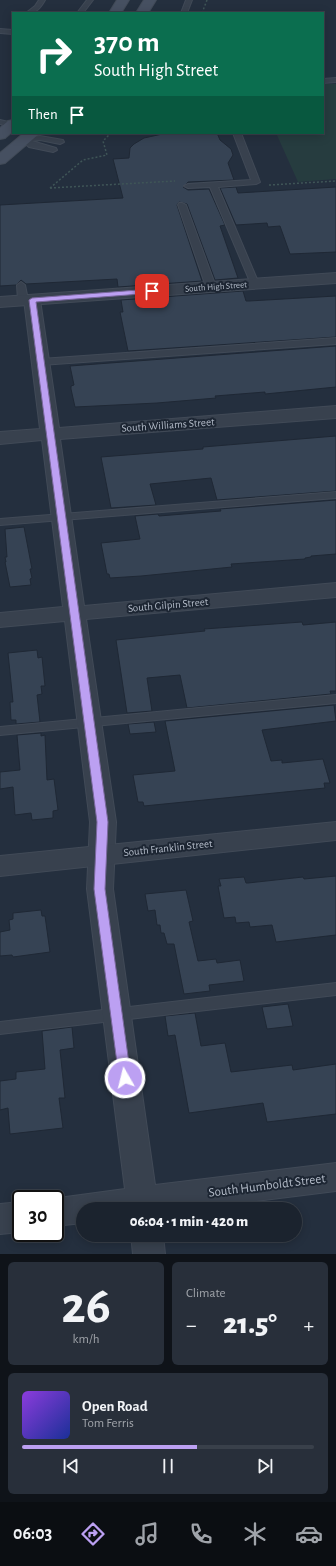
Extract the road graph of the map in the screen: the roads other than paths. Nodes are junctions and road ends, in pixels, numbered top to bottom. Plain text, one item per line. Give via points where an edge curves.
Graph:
1 (42, 0) edge
2 (90, 0) edge
3 (123, 0) edge
4 (150, 0) edge
5 (189, 0) edge
6 (30, 12) edge
7 (81, 12) edge
8 (116, 12) edge
9 (143, 12) edge
10 (184, 12) edge
11 (11, 30) edge
12 (0, 31) edge
13 (336, 80) edge
14 (324, 81) edge
15 (0, 122) edge
16 (12, 124) edge
17 (12, 125) edge
18 (237, 134) edge
19 (0, 135) edge
20 (27, 135) edge
21 (60, 142) dead end
22 (53, 150) dead end
23 (0, 160) edge
24 (213, 185) junction
25 (188, 186) dead end
26 (182, 205) dead end
27 (336, 278) edge
28 (256, 284) junction
29 (211, 287) junction
30 (25, 295) junction
31 (0, 302) edge
32 (336, 341) edge
33 (41, 362) junction
34 (336, 412) edge
35 (51, 434) junction
36 (0, 438) edge
37 (336, 495) edge
38 (62, 518) junction
39 (0, 522) edge
40 (336, 590) edge
41 (75, 613) junction
42 (0, 620) edge
43 (336, 699) edge
44 (89, 722) junction
45 (0, 731) edge
46 (336, 831) edge
47 (101, 855) junction
48 (0, 866) edge
49 (336, 989) edge
50 (117, 1015) junction
51 (0, 1028) edge
52 (336, 1177) edge
53 (143, 1202) edge
54 (164, 1202) edge
55 (76, 1210) edge
56 (64, 1211) edge
57 (12, 1218) edge
58 (0, 1220) edge
59 (147, 1242) edge
60 (149, 1254) edge

1 - 6 lane
2 - 7 lane
3 - 8 main road
4 - 9 main road
5 - 10 lane
11 - 12 lane
13 - 14 lane
15 - 16 lane
17 - 19 main road
18 - 24 lane via 256,182
20 - 21 lane
20 - 22 lane via 32,145
20 - 23 main road
24 - 25 lane
24 - 28 lane
26 - 29 lane
27 - 28 street, South High Street
28 - 29 street, South High Street
29 - 30 street, South High Street
30 - 31 street, South High Street
30 - 33 street
32 - 33 lane
33 - 35 street
34 - 35 street, South Williams Street
35 - 36 street, South Williams Street
35 - 38 street
37 - 38 lane
38 - 39 lane
38 - 41 street
40 - 41 street, South Gilpin Street
41 - 42 street, South Gilpin Street
41 - 44 street
43 - 44 lane
44 - 45 lane
44 - 47 street via 103,822
46 - 47 street, South Franklin Street
47 - 48 street, South Franklin Street
47 - 50 street via 100,889
49 - 50 lane
50 - 51 lane
50 - 53 street
52 - 54 street, South Humboldt Street
55 - 56 street, South Humboldt Street
57 - 58 street
59 - 60 street

